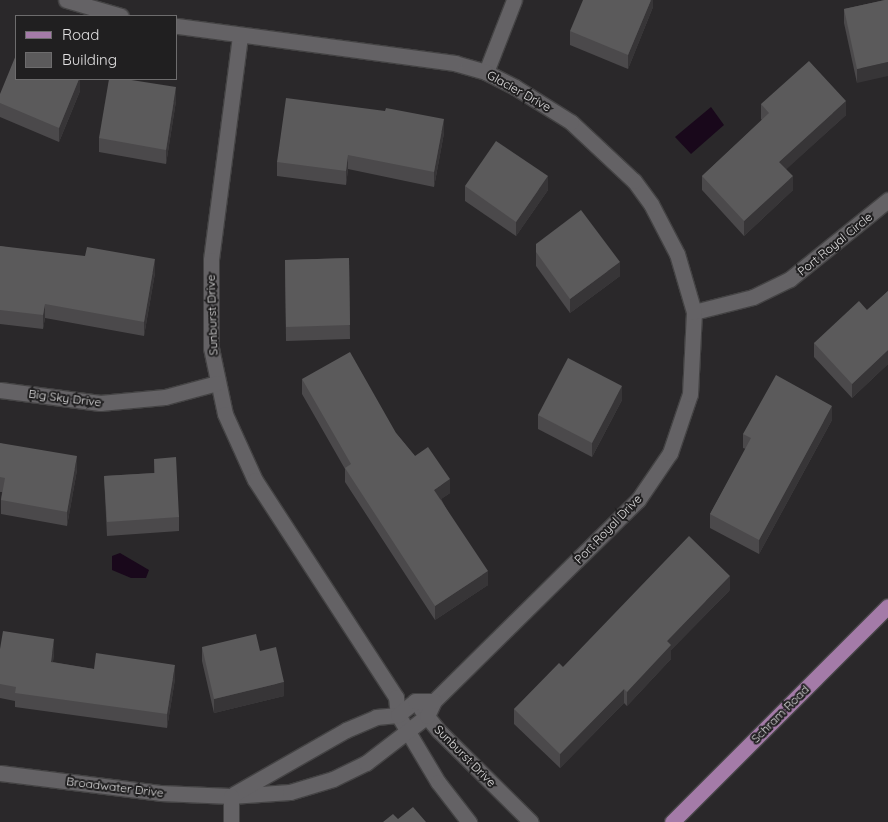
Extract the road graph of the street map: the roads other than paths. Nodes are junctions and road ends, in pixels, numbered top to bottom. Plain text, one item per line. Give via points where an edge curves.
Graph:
1 (66, 0) edge
2 (514, 0) edge
3 (118, 15) edge
4 (178, 26) edge
5 (240, 36) junction
6 (486, 72) junction
7 (888, 200) edge
8 (694, 312) junction
9 (217, 383) junction
10 (0, 390) edge
11 (888, 606) edge
12 (396, 697) junction
13 (434, 701) junction
14 (415, 702) junction
15 (398, 714) junction
16 (427, 716) junction
17 (409, 730) junction
18 (0, 773) edge
19 (231, 796) junction
20 (231, 822) edge
21 (469, 822) edge
22 (531, 822) edge
23 (672, 822) edge

1 - 3 street
2 - 6 street
4 - 5 street, Glacier Drive
5 - 6 street, Glacier Drive via 427,57
5 - 9 street, Sunburst Drive via 211,260 211,348
6 - 8 street, Glacier Drive via 571,122 634,181 651,204 677,254
7 - 8 street, Port Royal Circle via 790,279 753,297
8 - 13 street, Port Royal Drive via 690,394 682,426 656,477 616,523
9 - 10 street, Big Sky Drive via 165,397 100,403
9 - 12 street, Sunburst Drive via 237,445 255,480
11 - 23 main road, Schram Road
12 - 14 street
12 - 15 street, Sunburst Drive
13 - 14 street
13 - 16 street, Port Royal Drive
14 - 15 street
14 - 16 street, Sunburst Drive
15 - 17 street, Sunburst Drive
15 - 19 street via 376,717 346,730
16 - 17 street, Broadwater Drive
16 - 22 street, Sunburst Drive via 438,731
17 - 19 street, Broadwater Drive via 366,764 333,779 290,792
17 - 21 street, Sunburst Drive via 438,782
18 - 19 street, Broadwater Drive via 160,793
19 - 20 street

